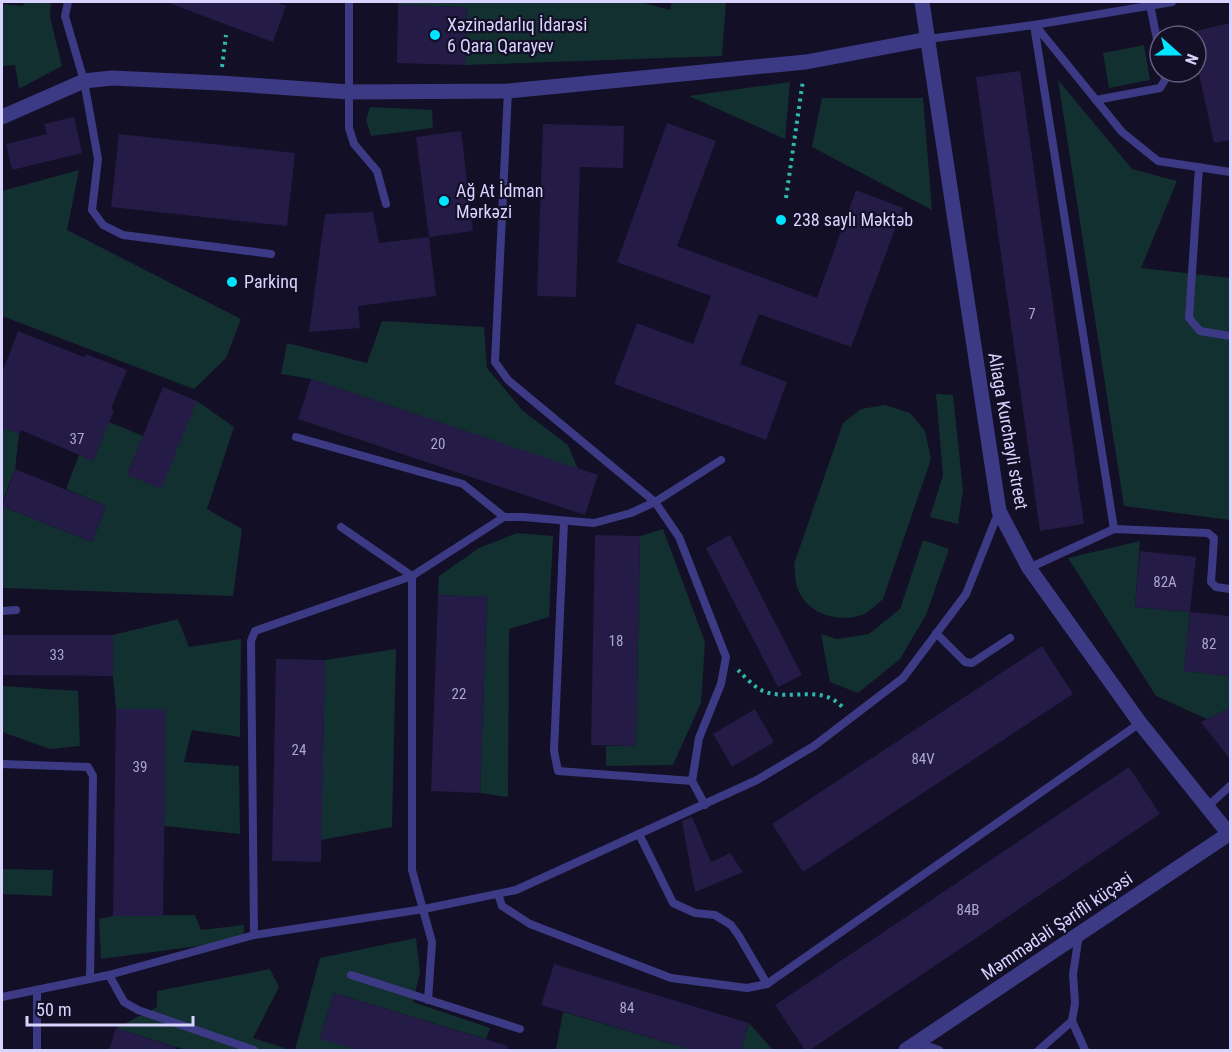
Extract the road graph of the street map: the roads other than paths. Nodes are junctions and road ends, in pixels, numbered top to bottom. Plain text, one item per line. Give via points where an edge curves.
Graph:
1 (68, 2) edge
2 (349, 2) edge
3 (922, 2) edge
4 (1172, 2) edge
5 (1150, 5) junction
6 (1154, 24) edge
7 (1034, 25) junction
8 (928, 39) junction
9 (84, 81) junction
10 (1163, 84) edge
11 (508, 91) junction
12 (349, 92) junction
13 (1096, 100) junction
14 (2, 117) edge
15 (1199, 167) junction
16 (1230, 172) edge
17 (386, 204) dead end
18 (271, 254) dead end
19 (1230, 336) edge
20 (296, 437) dead end
21 (721, 460) dead end
22 (656, 502) junction
23 (999, 512) junction
24 (504, 517) junction
25 (564, 522) junction
26 (340, 527) dead end
27 (1114, 529) junction
28 (1029, 568) junction
29 (412, 576) junction
30 (1230, 589) edge
31 (16, 610) dead end
32 (2, 611) edge
33 (936, 633) junction
34 (1010, 639) dead end
35 (1140, 723) junction
36 (2, 764) edge
37 (692, 781) junction
38 (1230, 786) edge
39 (705, 805) junction
40 (1207, 807) junction
41 (639, 834) junction
42 (1230, 834) edge
43 (498, 894) junction
44 (424, 909) junction
45 (254, 935) junction
46 (1079, 935) junction
47 (109, 975) junction
48 (351, 975) dead end
49 (90, 979) junction
50 (767, 984) junction
51 (37, 990) junction
52 (2, 997) edge
53 (428, 1000) junction
54 (1072, 1021) junction
55 (520, 1029) dead end
56 (912, 1046) edge
57 (37, 1050) edge
58 (254, 1050) edge
59 (939, 1050) edge
60 (1039, 1050) edge
61 (1085, 1050) edge

1 - 9 lane via 65,16
2 - 12 lane
3 - 8 street, Aliaga Kurchayli street
4 - 5 lane
5 - 6 lane
5 - 7 lane
7 - 8 lane
7 - 13 lane
7 - 27 lane
8 - 11 street via 806,62
8 - 23 street, Aliaga Kurchayli street
9 - 12 street via 112,78
9 - 14 street
9 - 18 lane via 98,159 92,210 103,225 123,236
10 - 13 lane via 1160,88
11 - 12 street
11 - 22 lane via 495,362 508,380
12 - 17 lane via 349,128 354,144 377,171
13 - 15 lane via 1122,132 1158,161
15 - 16 lane
15 - 19 lane via 1189,318 1200,331
20 - 24 lane via 464,484
21 - 22 lane
22 - 25 lane via 594,523
22 - 37 lane via 678,537 726,657 721,684 699,738
23 - 28 street, Aliaga Kurchayli street
23 - 33 lane via 966,594
24 - 25 lane
24 - 29 lane
25 - 37 lane via 554,751 558,771
26 - 29 lane
27 - 28 lane
27 - 30 lane via 1208,533 1214,538 1211,582
28 - 35 street, Aliaga Kurchayli street
29 - 44 lane via 412,870
29 - 45 lane via 255,631 251,641
31 - 32 lane
33 - 34 lane via 965,662 972,663
33 - 39 lane via 903,678 852,717 804,752
35 - 40 street, Aliaga Kurchayli street
35 - 50 lane
36 - 49 lane via 88,767 93,776
37 - 39 lane
38 - 40 lane
39 - 41 lane
40 - 42 street, Aliaga Kurchayli street
41 - 43 lane via 516,890
41 - 50 lane via 673,903 695,913 715,915 731,925
42 - 46 street, Məmmədəli Şərifli küçəsi
43 - 44 lane
43 - 50 lane via 502,906 530,924 671,978 747,988
44 - 45 lane
44 - 53 lane via 432,942
45 - 47 lane
46 - 54 lane
46 - 56 street, Məmmədəli Şərifli küçəsi
47 - 49 lane
47 - 58 lane via 124,1002 138,1010
48 - 53 lane
49 - 51 lane
51 - 52 lane
51 - 57 lane
53 - 55 lane
54 - 60 lane
54 - 61 lane
56 - 59 lane

